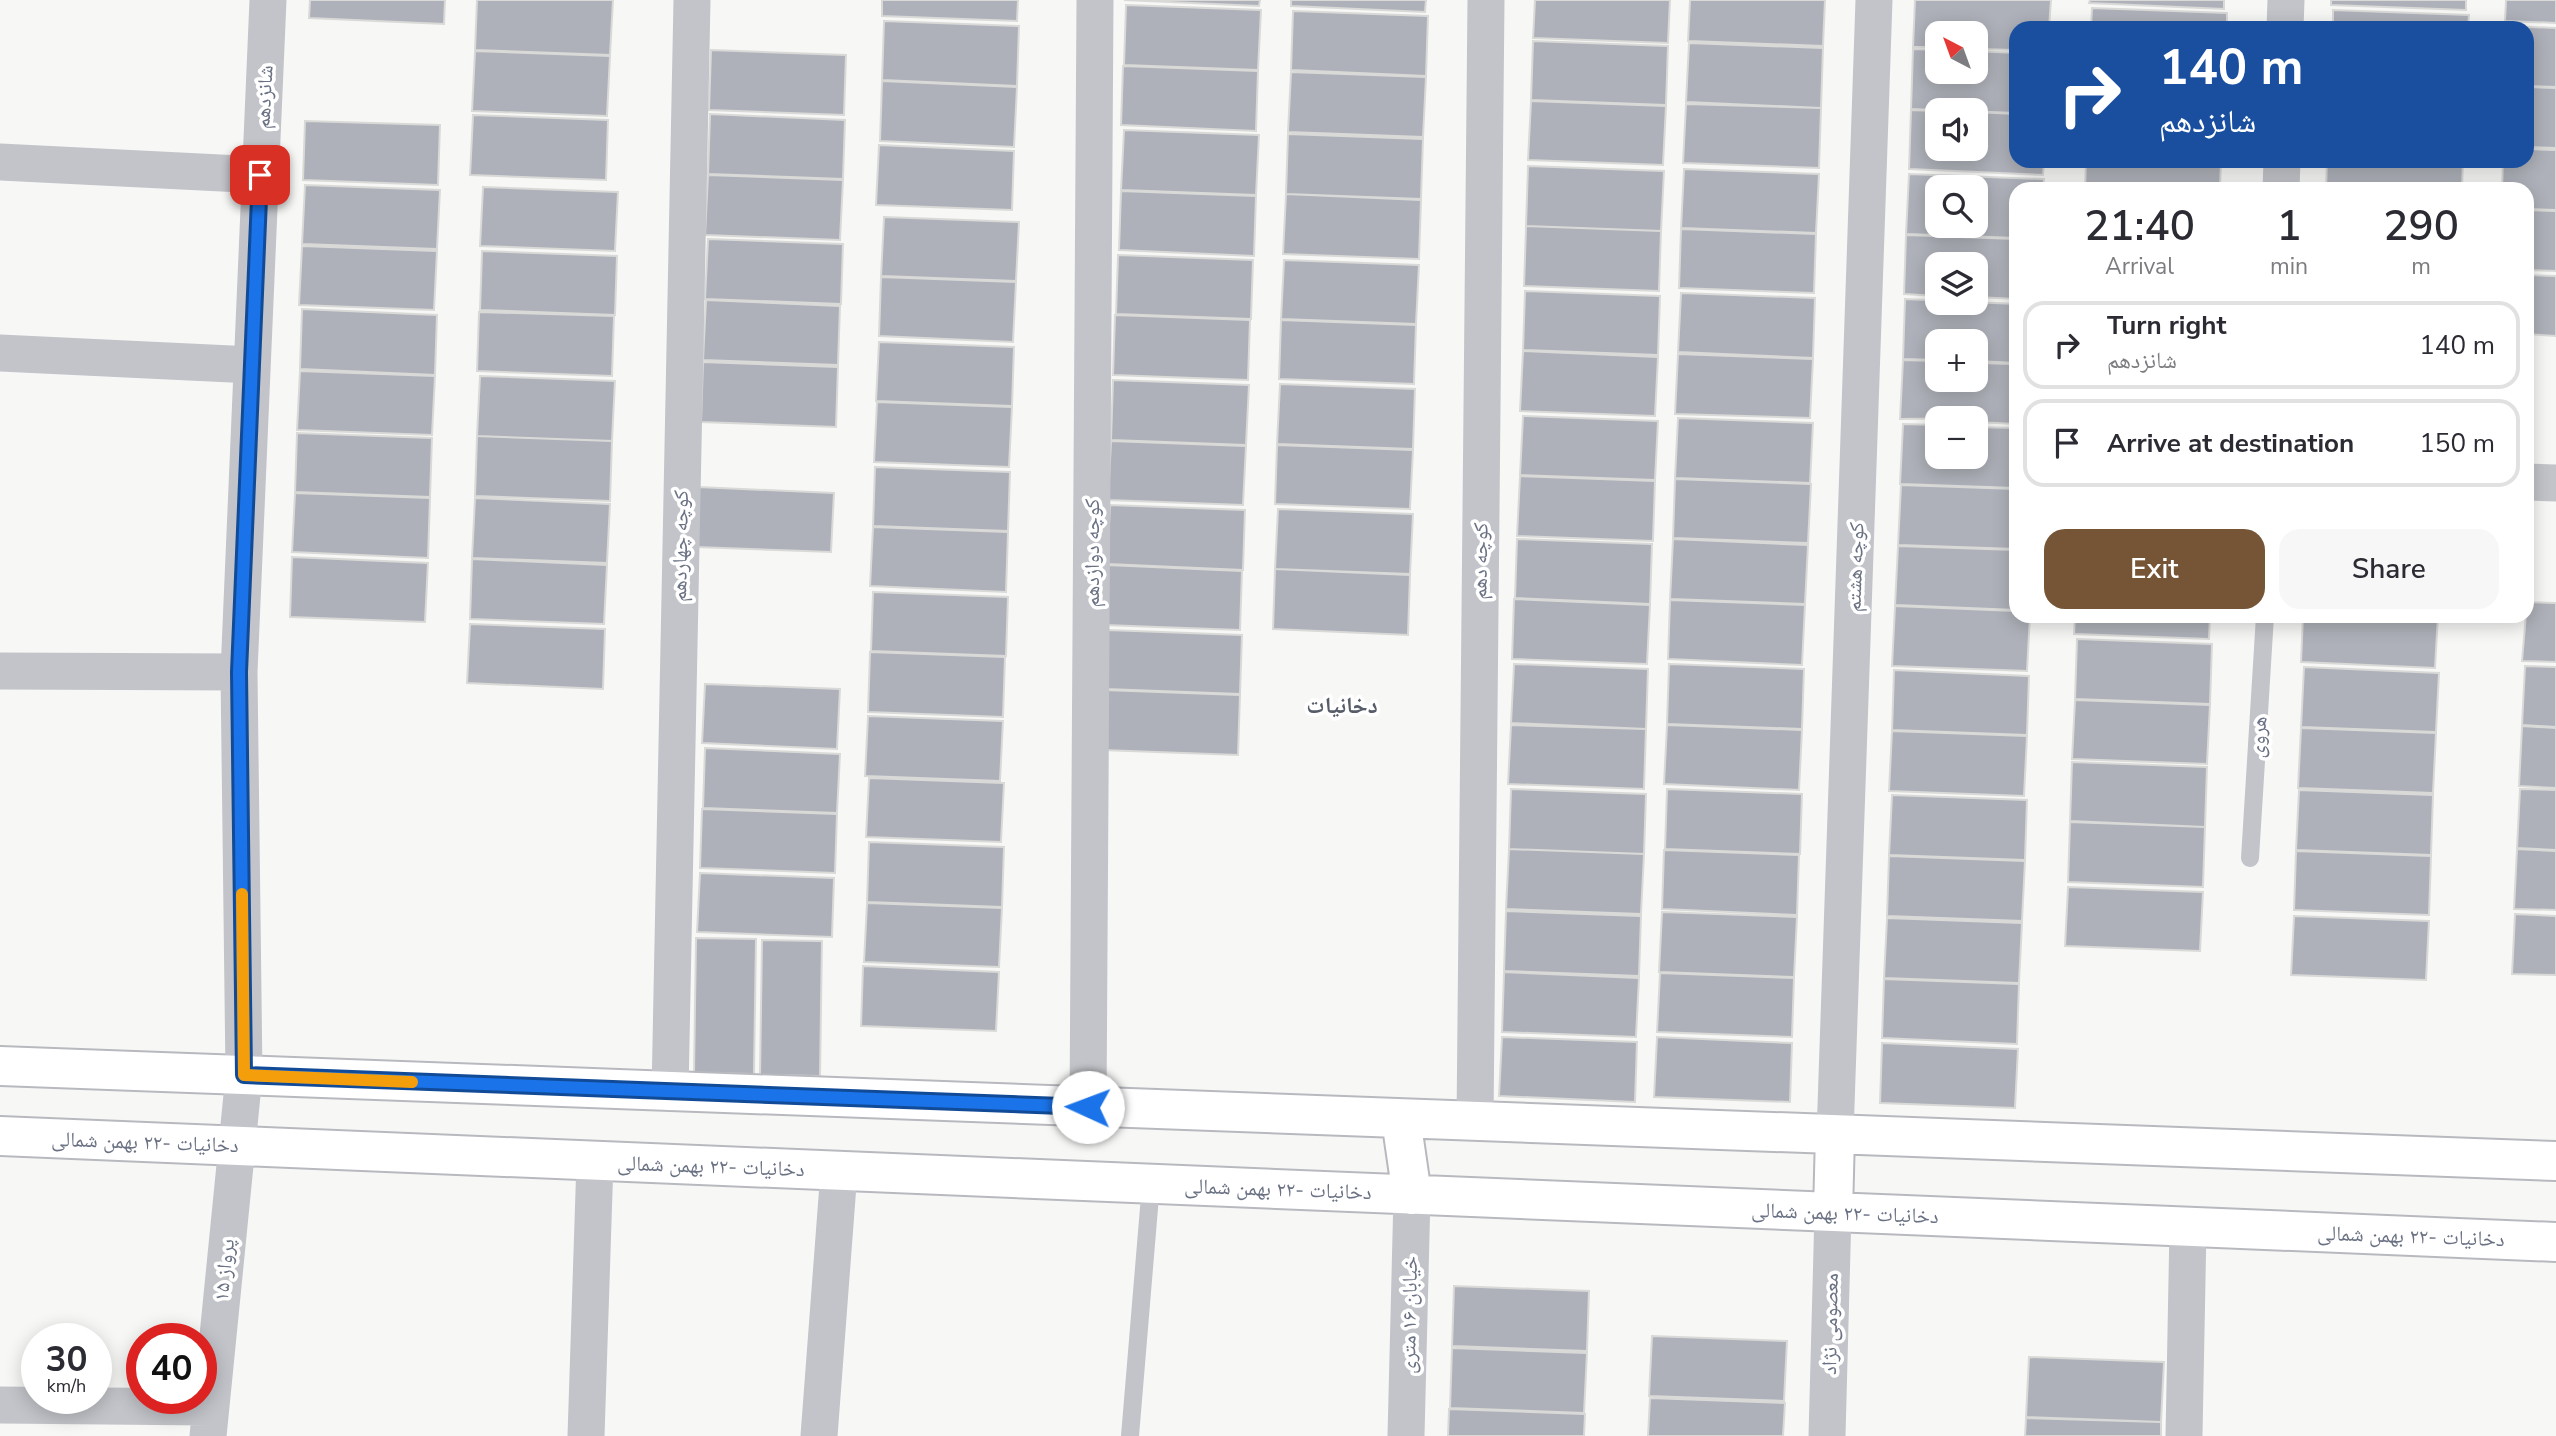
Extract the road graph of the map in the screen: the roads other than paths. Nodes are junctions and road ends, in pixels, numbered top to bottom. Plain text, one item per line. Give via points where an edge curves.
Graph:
1 (268, 0) edge
2 (692, 0) edge
3 (1095, 0) edge
4 (1486, 0) edge
5 (1874, 0) edge
6 (2286, 0) edge
7 (2285, 21) edge
8 (0, 162) edge
9 (260, 175) junction
10 (0, 354) edge
11 (252, 365) junction
12 (2534, 482) edge
13 (2556, 483) edge
14 (2265, 623) edge
15 (0, 671) edge
16 (239, 672) junction
17 (2250, 858) dead end
18 (0, 1066) edge
19 (244, 1075) junction
20 (670, 1092) junction
21 (1088, 1107) junction
22 (1401, 1119) junction
23 (1475, 1121) junction
24 (1835, 1135) junction
25 (0, 1136) edge
26 (238, 1146) junction
27 (595, 1161) junction
28 (2556, 1161) edge
29 (839, 1171) junction
30 (1151, 1184) junction
31 (1412, 1195) junction
32 (1833, 1212) junction
33 (2189, 1227) junction
34 (2556, 1242) edge
35 (0, 1405) edge
36 (209, 1421) edge
37 (586, 1436) edge
38 (819, 1436) edge
39 (1130, 1436) edge
40 (1406, 1436) edge
41 (1827, 1436) edge
42 (2184, 1436) edge

1 - 9 street, شانزدهم
2 - 20 street, کوچه چهاردهم
3 - 21 street, کوچه دوازدهم
4 - 23 street, کوچه دهم
5 - 24 street, کوچه هشتم
6 - 7 street
8 - 9 street
9 - 11 street, شانزدهم
10 - 11 street
11 - 16 street, شانزدهم
12 - 13 street
14 - 17 lane, هروی
15 - 16 street
16 - 19 street, شانزدهم
18 - 19 street
19 - 20 street
19 - 26 street, پرواز ۱۵
20 - 21 street
21 - 22 street
22 - 23 street
22 - 31 street
23 - 24 street
24 - 28 street
24 - 32 street
25 - 26 street, دخانیات -۲۲ بهمن شمالی
26 - 27 street, دخانیات -۲۲ بهمن شمالی
26 - 36 street, پرواز ۱۵
27 - 29 street, دخانیات -۲۲ بهمن شمالی
27 - 37 street
29 - 30 street, دخانیات -۲۲ بهمن شمالی
29 - 38 street
30 - 31 street, دخانیات -۲۲ بهمن شمالی
30 - 39 lane
31 - 32 street, دخانیات -۲۲ بهمن شمالی
31 - 40 street, خیابان ۱۶ متری
32 - 33 street, دخانیات -۲۲ بهمن شمالی
32 - 41 street, معصومی نژاد
33 - 34 street, دخانیات -۲۲ بهمن شمالی
33 - 42 street
35 - 36 street

